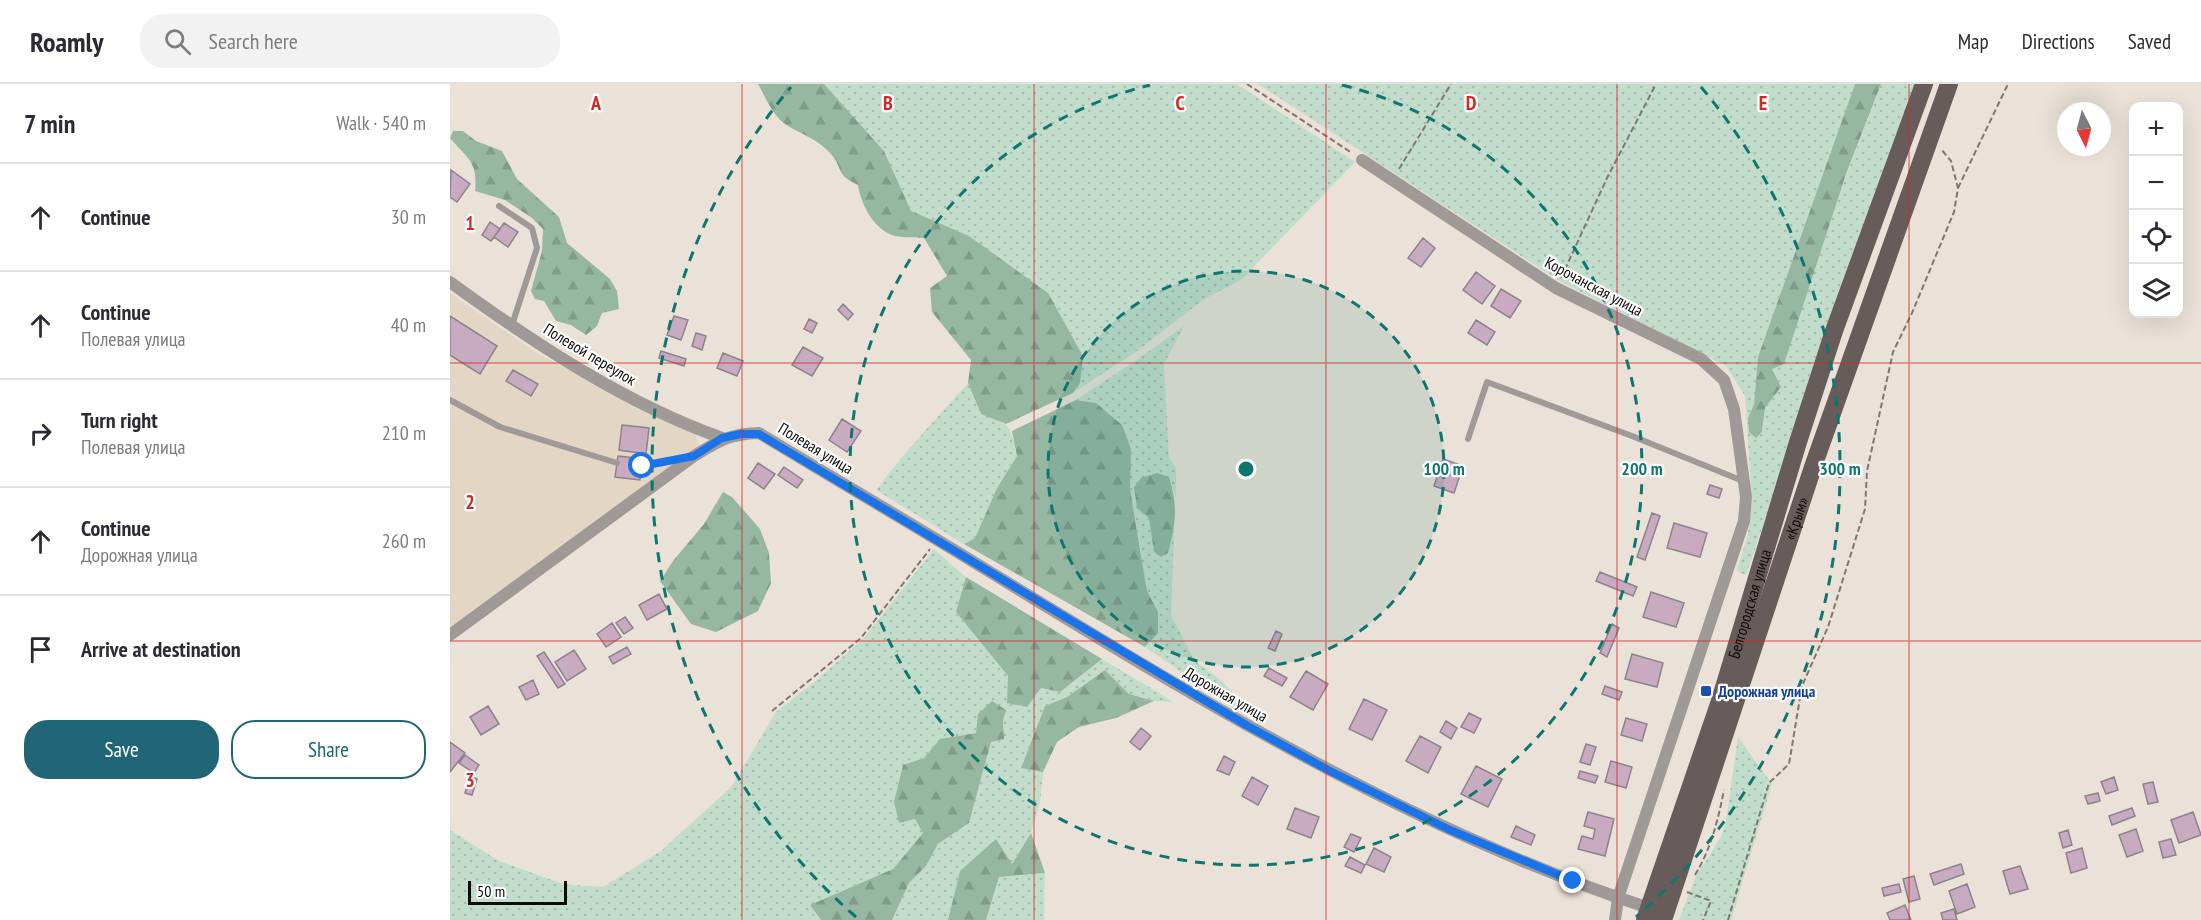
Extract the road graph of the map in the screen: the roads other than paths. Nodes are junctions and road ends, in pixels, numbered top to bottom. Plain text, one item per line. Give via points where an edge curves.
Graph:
1 (1924, 84) edge
2 (1949, 84) edge
3 (1912, 119) junction
4 (1932, 130) junction
5 (1362, 160) road end
6 (500, 206) dead end
7 (450, 282) edge
8 (512, 325) junction
9 (450, 400) edge
10 (722, 438) junction
11 (1468, 439) dead end
12 (694, 456) junction
13 (617, 464) dead end
14 (642, 466) dead end
15 (1743, 482) junction
16 (450, 635) edge
17 (1113, 647) joint
18 (1618, 898) junction
19 (1652, 916) edge
20 (1615, 920) edge

1 - 3 main road, Белгородская улица
2 - 4 main road, «Крым»
3 - 4 main road
3 - 19 main road, Белгородская улица via 1834,331
4 - 19 main road, «Крым»
5 - 15 street, Корочанская улица via 1556,288 1701,359 1724,380 1734,409
6 - 8 lane via 532,228 537,248
7 - 8 street, Полевой переулок
8 - 10 street, Полевой переулок via 586,374 688,426
9 - 13 lane via 500,427
10 - 12 street, Полевая улица
10 - 17 street, Полевая улица via 759,434
11 - 15 lane via 1487,382
12 - 14 lane
12 - 16 street, Полевая улица
15 - 18 street via 1744,521
17 - 18 street, Дорожная улица via 1330,771 1450,830
18 - 19 street, Дорожная улица
18 - 20 street

